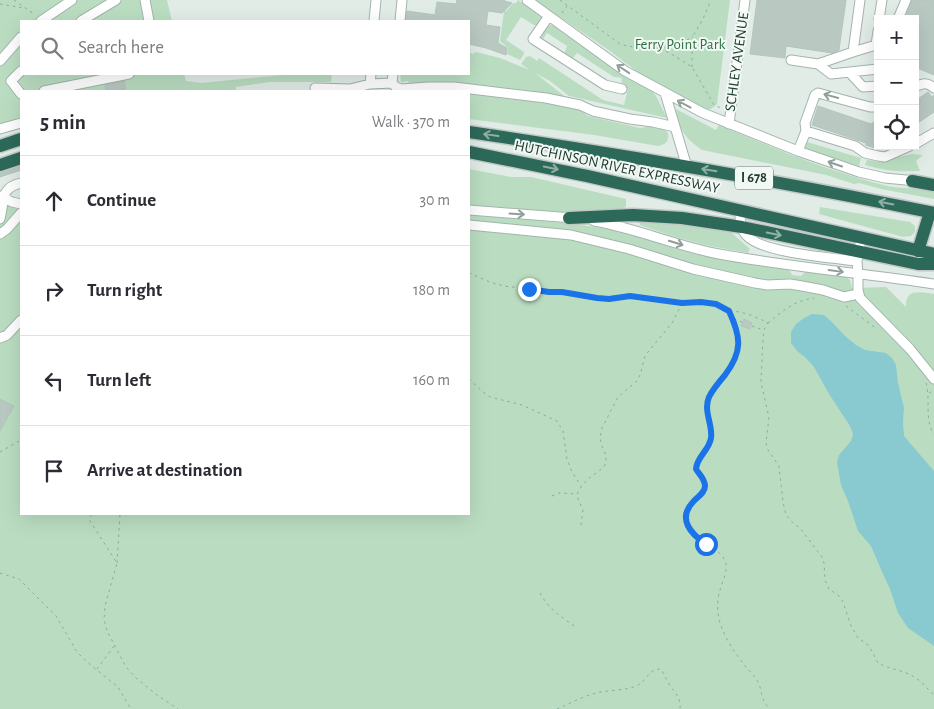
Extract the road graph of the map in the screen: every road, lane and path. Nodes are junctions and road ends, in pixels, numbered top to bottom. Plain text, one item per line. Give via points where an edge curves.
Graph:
1 (14, 0) edge
2 (72, 0) edge
3 (116, 0) edge
4 (145, 0) edge
5 (376, 0) edge
6 (402, 0) edge
7 (527, 0) edge
8 (560, 0) edge
9 (710, 0) edge
10 (745, 0) edge
11 (860, 0) edge
12 (882, 0) edge
13 (906, 0) edge
14 (0, 4) edge
15 (24, 8) junction
16 (880, 15) edge
17 (900, 15) edge
18 (548, 16) junction
19 (40, 20) edge
20 (42, 20) edge
21 (83, 20) edge
22 (149, 20) edge
23 (374, 20) edge
24 (400, 20) edge
25 (693, 36) junction
26 (20, 42) edge
27 (874, 46) edge
28 (660, 49) junction
29 (853, 52) junction
30 (0, 60) edge
31 (791, 60) dead end
32 (818, 64) junction
33 (692, 67) junction
34 (874, 70) edge
35 (20, 72) edge
36 (850, 73) junction
37 (124, 75) edge
38 (371, 75) edge
39 (393, 78) edge
40 (370, 84) junction
41 (919, 85) edge
42 (874, 86) edge
43 (315, 88) dead end
44 (934, 88) edge
45 (622, 89) dead end
46 (49, 90) edge
47 (20, 93) edge
48 (665, 93) junction
49 (717, 106) dead end
50 (874, 107) edge
51 (20, 123) edge
52 (729, 124) junction
53 (675, 127) junction
54 (0, 129) edge
55 (806, 131) junction
56 (470, 132) edge
57 (934, 133) edge
58 (20, 139) edge
59 (919, 142) edge
60 (0, 146) edge
61 (901, 150) edge
62 (798, 151) junction
63 (470, 152) edge
64 (20, 158) edge
65 (0, 165) edge
66 (687, 167) junction
67 (912, 181) junction
68 (20, 182) edge
69 (934, 182) edge
70 (934, 186) edge
71 (1, 196) edge
72 (20, 204) edge
73 (470, 210) edge
74 (740, 210) junction
75 (932, 212) edge
76 (20, 214) edge
77 (569, 218) junction
78 (0, 219) edge
79 (470, 224) edge
80 (742, 227) junction
81 (0, 234) edge
82 (862, 238) junction
83 (918, 251) junction
84 (934, 254) edge
85 (858, 257) junction
86 (934, 264) edge
87 (470, 273) edge
88 (858, 274) junction
89 (934, 284) edge
90 (858, 294) junction
91 (816, 298) dead end
92 (682, 303) junction
93 (846, 306) dead end
94 (729, 311) junction
95 (734, 319) dead end
96 (20, 321) edge
97 (742, 322) dead end
98 (768, 323) junction
99 (752, 326) dead end
100 (764, 330) junction
101 (880, 331) dead end
102 (0, 338) edge
103 (924, 379) dead end
104 (934, 379) edge
105 (470, 380) edge
106 (934, 390) edge
107 (928, 394) junction
108 (934, 434) edge
109 (20, 441) edge
110 (0, 452) edge
111 (581, 487) junction
112 (577, 494) junction
113 (552, 496) dead end
114 (91, 515) edge
115 (120, 515) edge
116 (581, 524) dead end
117 (117, 564) junction
118 (0, 573) edge
119 (540, 593) dead end
120 (577, 628) dead end
121 (114, 645) junction
122 (97, 670) junction
123 (934, 694) edge
124 (131, 709) edge
125 (178, 709) edge
126 (556, 709) edge
127 (680, 709) edge
128 (770, 709) edge

1 - 15 path
2 - 20 street
3 - 21 street
4 - 22 street
5 - 23 street
6 - 24 street
7 - 18 street
8 - 28 path via 620,44
9 - 25 path
10 - 52 street, SCHLEY AVENUE
11 - 29 street
12 - 16 street
13 - 17 street
14 - 15 path
15 - 19 path
18 - 45 street via 534,39 605,85
48 -> 18 street via 625,71
25 - 28 path
25 - 33 path
26 - 30 street
27 - 29 street
28 - 33 path
29 - 32 street
31 - 32 street
32 - 36 street via 831,74
33 - 49 path
34 - 36 street
35 - 47 street via 11,82
36 - 42 street via 863,86
37 - 46 street
38 - 40 street
39 - 40 street
39 - 53 street via 396,87 401,89 454,87 560,100 593,111
40 - 43 street via 350,89
41 - 44 street via 930,84
52 -> 48 street
48 - 53 street
50 -> 55 street via 818,93 805,123
51 - 54 street
52 - 62 street
53 - 66 street
55 - 61 street via 878,156 885,157
55 - 62 street
66 -> 56 highway, HUTCHINSON RIVER EXPRESSWAY / I 678
57 - 59 street
58 - 60 highway
67 -> 62 street via 868,174
63 -> 74 highway, HUTCHINSON RIVER EXPRESSWAY / I 678
64 - 65 highway
75 -> 66 highway, HUTCHINSON RIVER EXPRESSWAY / I 678
67 - 69 street
67 - 70 highway
68 - 71 street via 9,186
71 - 72 street
71 - 78 street
73 -> 77 street
74 - 80 street
74 - 82 highway, HUTCHINSON RIVER EXPRESSWAY / I 678
75 - 83 highway
76 - 81 street
77 - 80 highway via 648,215
77 -> 88 street via 619,226 721,254
79 - 90 street via 571,235 755,283 790,284 844,296
80 - 85 highway
82 - 83 highway, HUTCHINSON RIVER EXPRESSWAY / I 678
82 - 85 street
83 - 84 highway, HUTCHINSON RIVER EXPRESSWAY / I 678
85 - 86 highway
85 - 88 street
87 - 92 path via 506,286 597,298 630,296
88 - 89 street
88 - 90 street
90 - 104 street via 910,348
91 - 98 path via 790,306
92 - 94 path via 716,304
92 - 111 path via 672,323 645,356 636,381 612,406 600,438 606,462
93 - 101 path
94 - 98 path
94 - 128 path via 737,334 737,354 708,399 711,437 706,451 696,463 706,485 690,506 686,520 695,536 724,559 726,565 718,601 721,626 737,656 758,682 764,703
95 - 97 path
96 - 102 street
98 - 100 path
99 - 100 path
100 - 123 path via 761,383 769,417 766,443 779,466 786,514 822,557 829,589 843,602 851,626 878,663 904,672
103 - 107 path
105 - 111 path via 490,397 522,405 557,420 563,431 567,459
106 - 107 path
107 - 108 path via 930,429
109 - 110 path
111 - 112 path
112 - 113 path
112 - 116 path via 583,510
114 - 117 path via 90,521
115 - 117 path
117 - 121 path via 104,619
118 - 122 path via 24,583 56,616 77,652
119 - 120 path via 550,608
121 - 122 path
121 - 125 path via 136,678
122 - 124 path via 118,687
126 - 127 path via 592,695 636,686 655,669 661,669 665,675 679,698

